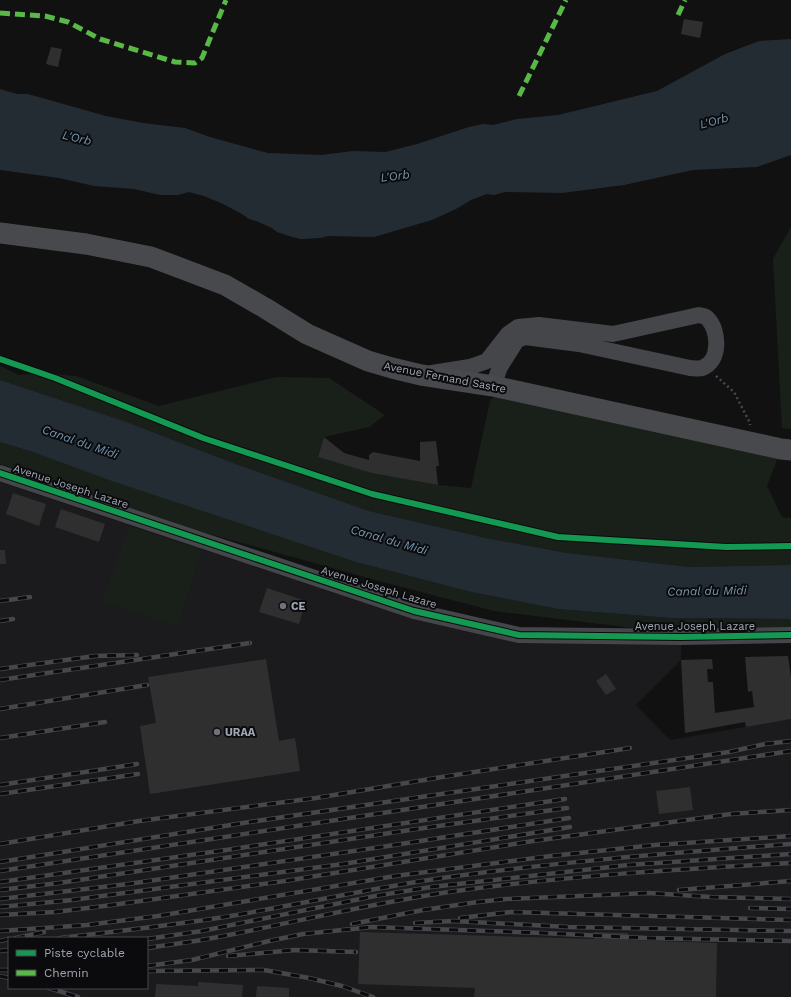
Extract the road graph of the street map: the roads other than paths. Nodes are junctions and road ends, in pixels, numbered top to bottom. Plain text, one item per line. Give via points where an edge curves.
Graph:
1 (0, 233) edge
2 (422, 375) junction
3 (493, 386) junction
4 (791, 450) edge
5 (0, 473) edge
6 (791, 635) edge

1 - 2 main road, Avenue Fernand Sastre via 86,244 151,257 225,285 307,334 368,361
2 - 3 main road, Avenue Fernand Sastre
2 - 3 street via 470,367 487,361 508,334 518,327 538,325 613,334 699,315 707,317 716,336 715,356 710,364 702,368 690,368 579,344 525,336 517,340 500,367
3 - 4 main road, Avenue Fernand Sastre
5 - 6 street, Avenue Joseph Lazare via 414,611 519,635

